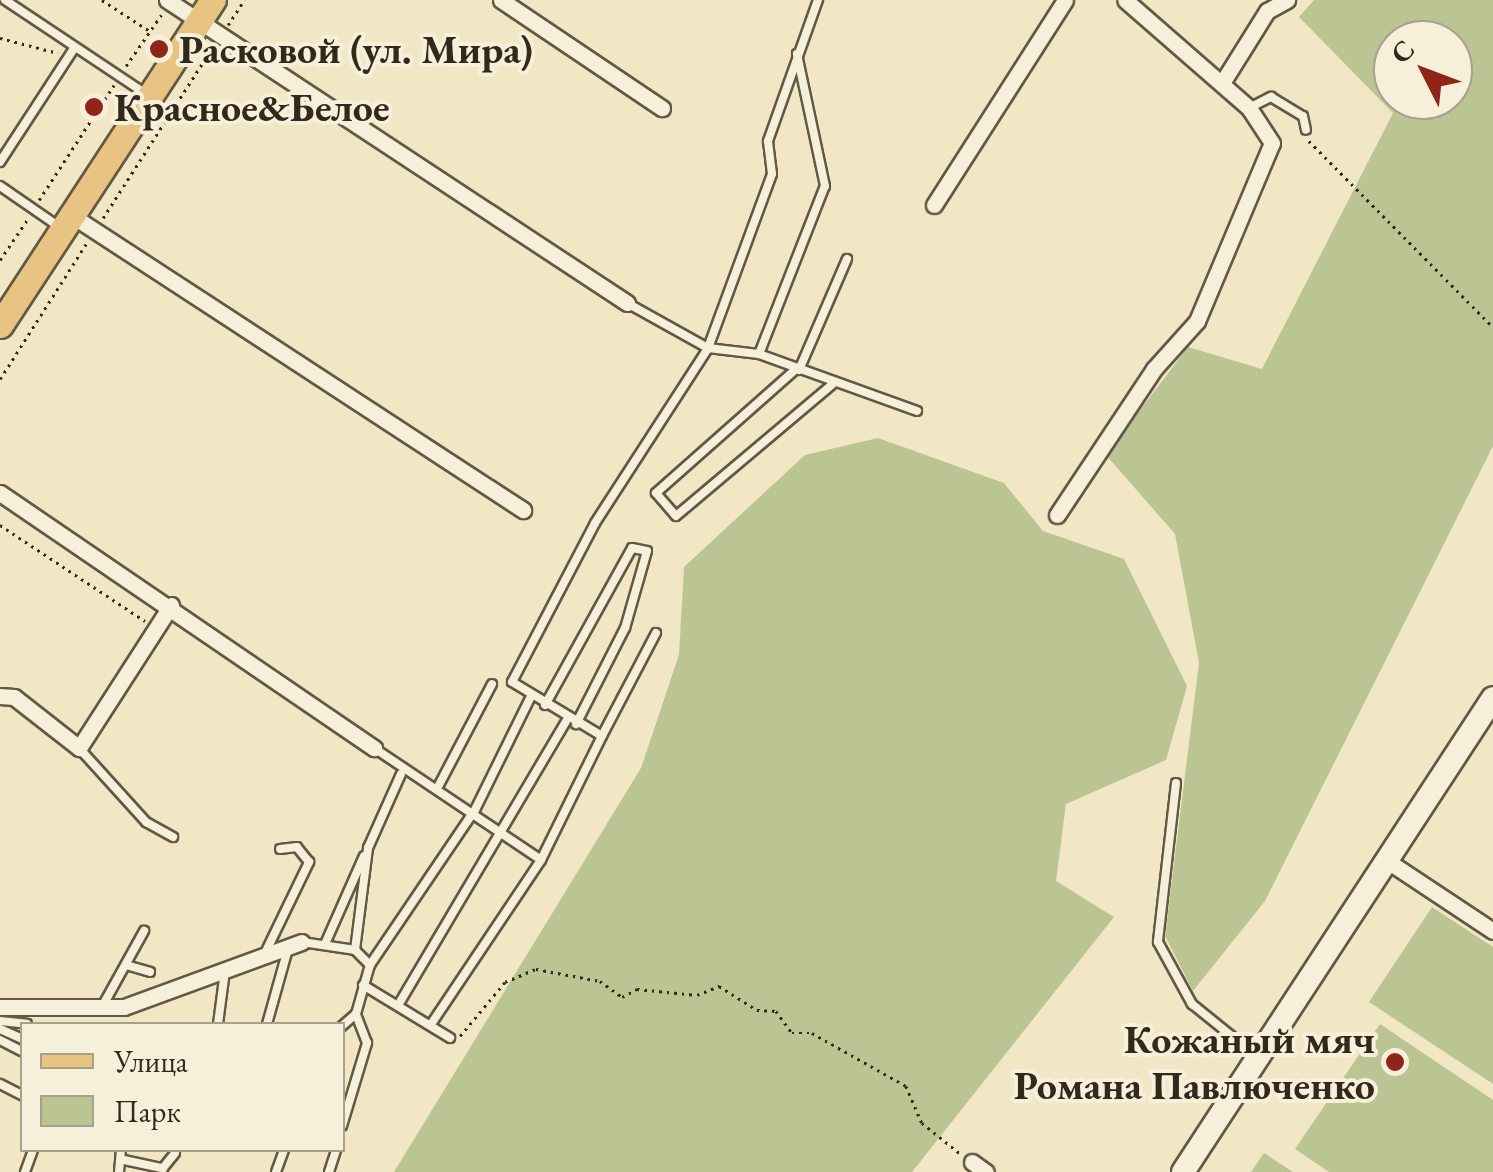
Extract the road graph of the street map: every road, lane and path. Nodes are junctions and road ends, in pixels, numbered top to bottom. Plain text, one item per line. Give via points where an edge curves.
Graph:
1 (5, 0) edge
2 (102, 0) edge
3 (244, 0) edge
4 (501, 0) edge
5 (827, 0) edge
6 (1066, 0) edge
7 (1125, 0) edge
8 (1287, 0) edge
9 (168, 1) edge
10 (817, 2) edge
11 (212, 17) edge
12 (150, 31) junction
13 (0, 38) edge
14 (73, 46) junction
15 (797, 54) junction
16 (119, 77) junction
17 (1222, 83) junction
18 (150, 96) junction
19 (662, 108) dead end
20 (1250, 108) junction
21 (1306, 130) joint
22 (0, 162) edge
23 (0, 186) edge
24 (934, 205) dead end
25 (34, 209) junction
26 (67, 222) junction
27 (95, 230) junction
28 (847, 259) dead end
29 (0, 260) edge
30 (626, 303) joint
31 (3, 315) edge
32 (1493, 327) edge
33 (708, 348) junction
34 (759, 354) junction
35 (798, 370) junction
36 (0, 380) edge
37 (835, 382) junction
38 (917, 410) dead end
39 (0, 493) edge
40 (523, 510) dead end
41 (1057, 515) dead end
42 (0, 526) edge
43 (171, 605) junction
44 (146, 622) dead end
45 (656, 633) dead end
46 (492, 684) dead end
47 (0, 696) edge
48 (531, 696) junction
49 (1493, 698) edge
50 (545, 705) junction
51 (572, 722) junction
52 (602, 736) junction
53 (79, 748) junction
54 (374, 748) joint
55 (401, 774) junction
56 (1176, 782) dead end
57 (439, 785) junction
58 (475, 810) junction
59 (507, 834) junction
60 (173, 836) dead end
61 (368, 848) junction
62 (280, 849) dead end
63 (541, 860) junction
64 (1386, 860) junction
65 (1493, 930) edge
66 (144, 931) dead end
67 (295, 943) junction
68 (325, 944) junction
69 (267, 949) junction
70 (355, 950) junction
71 (126, 964) junction
72 (370, 965) junction
73 (226, 966) junction
74 (150, 972) dead end
75 (363, 985) junction
76 (400, 1002) junction
77 (0, 1007) edge
78 (101, 1009) junction
79 (356, 1014) junction
80 (218, 1022) edge
81 (268, 1022) edge
82 (345, 1023) edge
83 (432, 1024) junction
84 (450, 1038) joint
85 (1258, 1057) junction
86 (345, 1116) edge
87 (122, 1152) edge
88 (175, 1153) dead end
89 (124, 1160) junction
90 (973, 1163) edge
91 (119, 1172) edge
92 (1182, 1172) edge

1 - 14 lane
2 - 12 path
3 - 11 path
4 - 19 street
5 - 10 lane
6 - 24 street
7 - 17 street
8 - 17 street via 1267,11
9 - 11 street
9 - 12 path
10 - 15 lane
11 - 18 main road
11 - 27 path
11 - 30 street
12 - 16 path
13 - 14 path via 32,53
14 - 16 lane
14 - 22 lane
15 - 33 lane via 768,141 772,174
15 - 34 lane via 824,186
16 - 18 lane
16 - 25 path
17 - 20 street
18 - 26 main road
20 - 21 lane via 1271,97 1302,116
20 - 41 street via 1272,143 1197,321
21 - 32 path via 1315,156
23 - 25 lane
25 - 26 lane
25 - 29 path
26 - 27 street
26 - 31 main road
27 - 36 path
27 - 40 street
28 - 35 lane
30 - 33 lane
33 - 34 lane
33 - 48 lane via 595,523 512,682
34 - 35 lane
35 - 37 lane
35 - 37 lane via 656,493 676,516
37 - 38 lane
39 - 43 street
42 - 44 path
43 - 53 street
43 - 54 street
45 - 52 lane
46 - 57 lane
47 - 53 street via 14,696
48 - 50 lane
48 - 58 lane
49 - 64 street
50 - 51 lane
50 - 51 lane via 632,548 647,551 625,628
51 - 52 lane
51 - 59 lane
52 - 63 lane
53 - 60 lane via 146,822
54 - 55 lane
55 - 57 lane
55 - 61 lane
56 - 85 lane via 1158,942 1192,1004
57 - 58 lane
58 - 59 lane
58 - 72 lane
59 - 63 lane
59 - 76 lane
61 - 68 lane
61 - 70 lane
62 - 69 lane via 298,846 310,862
63 - 83 lane
64 - 65 street
64 - 85 street
66 - 71 lane
67 - 68 lane
67 - 69 street
67 - 81 lane
68 - 70 lane
69 - 73 street
70 - 72 lane
71 - 74 lane
71 - 78 lane
72 - 75 lane
73 - 78 street
73 - 80 lane
75 - 76 lane
75 - 79 lane
76 - 83 lane
77 - 78 street
79 - 82 lane
79 - 86 lane via 367,1043
83 - 84 lane
84 - 90 path via 478,1024 504,982 536,969 600,981 622,997 637,989 697,996 719,986 757,1010 776,1011 792,1034 817,1036 836,1054 864,1058 906,1086 922,1123
85 - 92 street
87 - 89 lane
88 - 89 lane via 163,1168
89 - 91 lane

